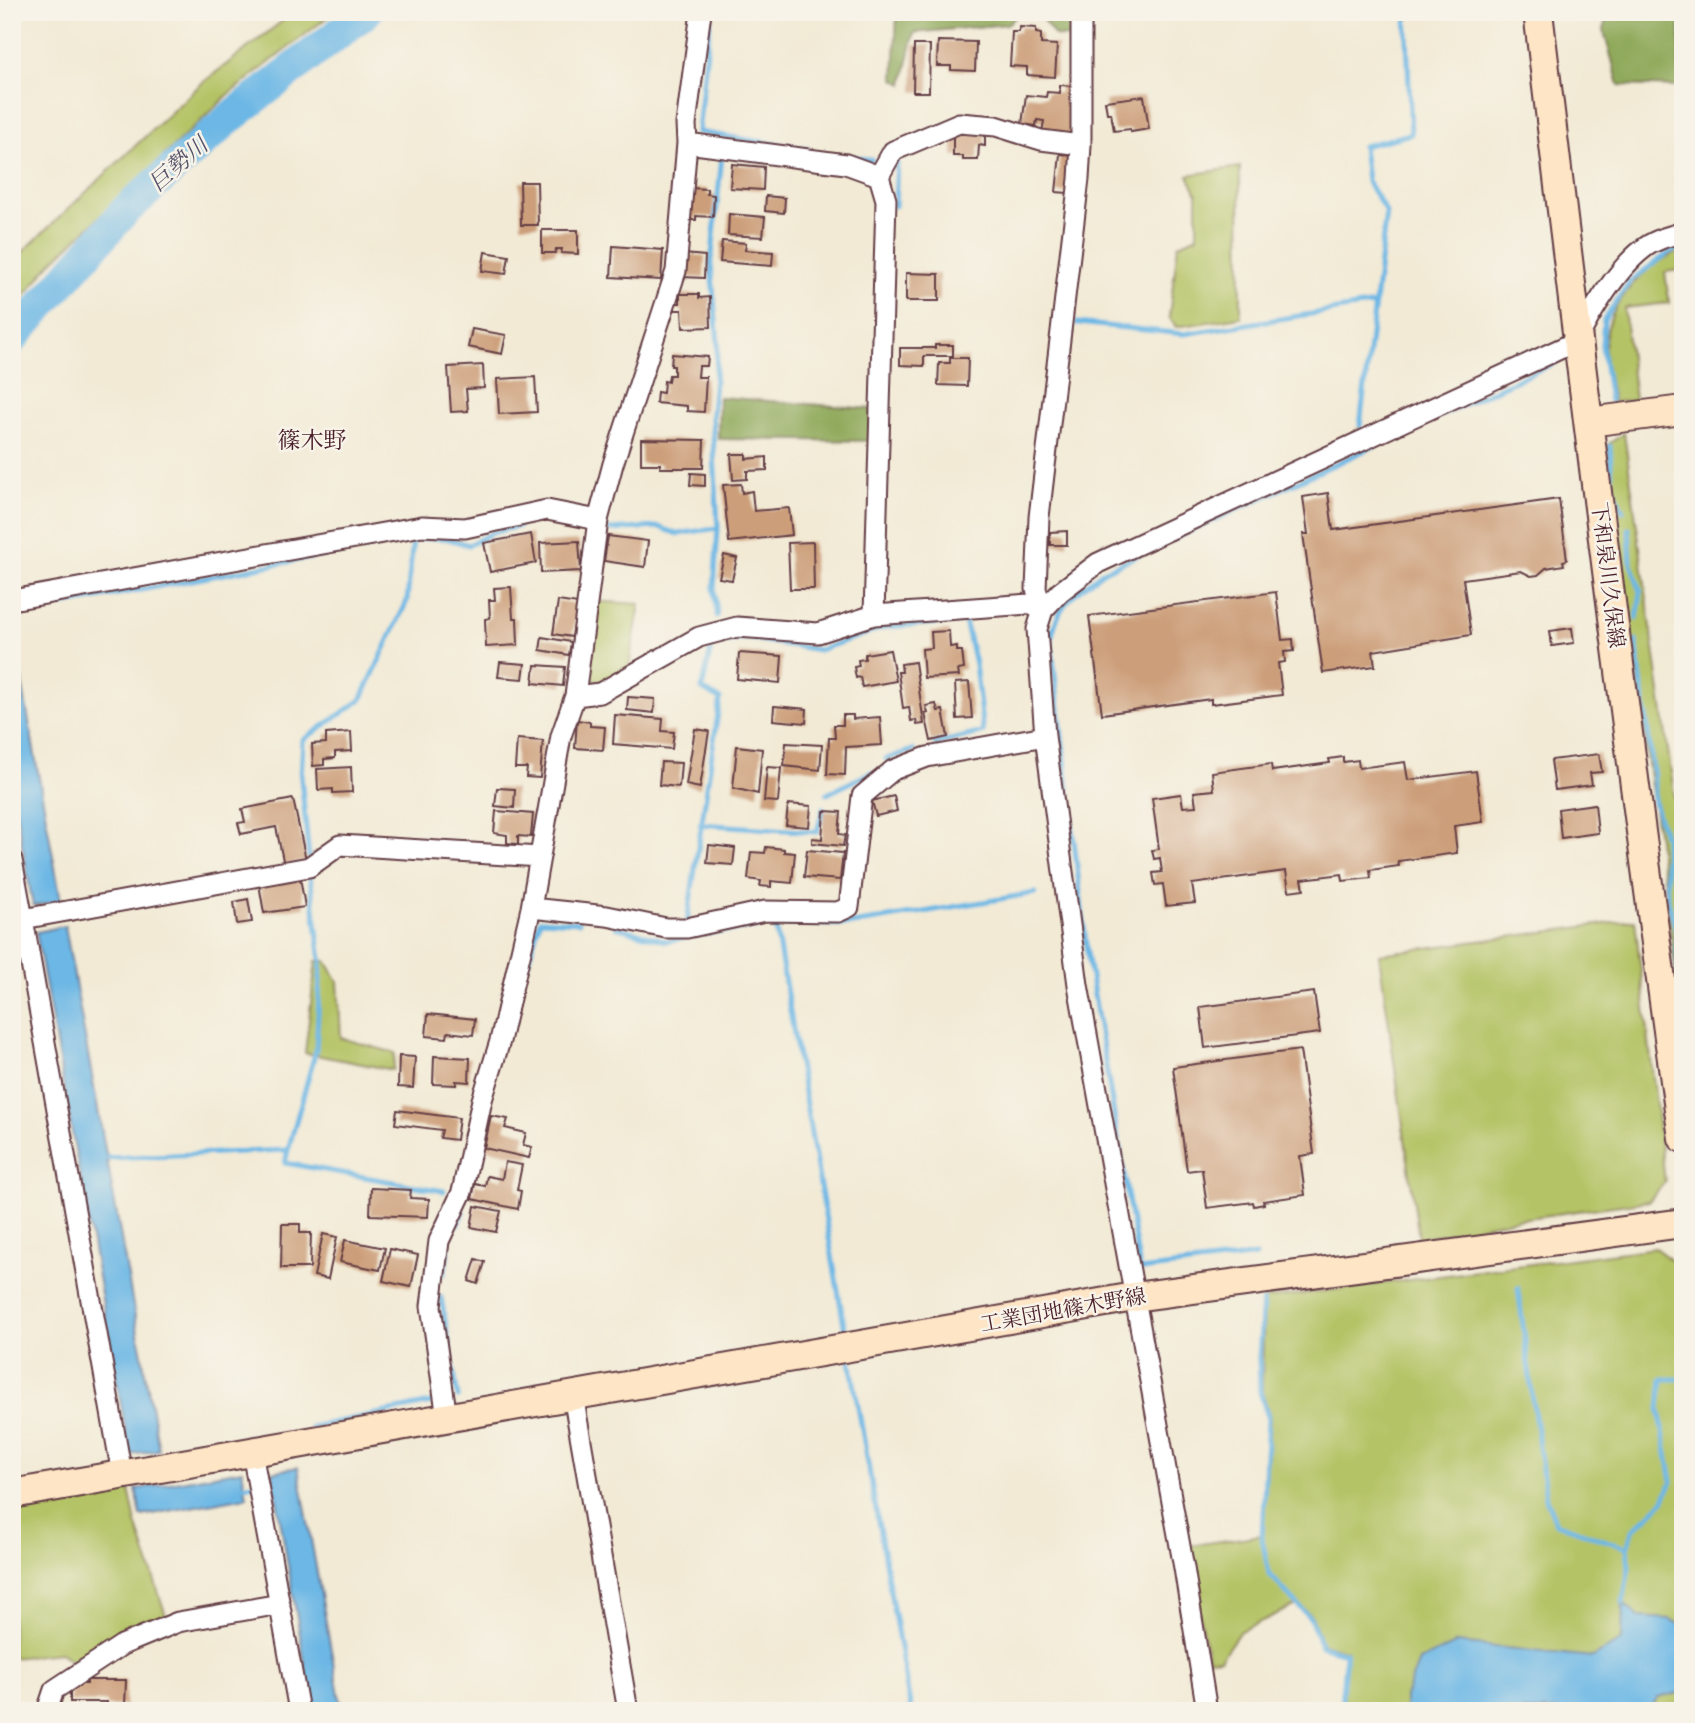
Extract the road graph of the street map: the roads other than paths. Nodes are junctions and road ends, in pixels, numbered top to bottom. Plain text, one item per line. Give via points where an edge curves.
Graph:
1 (701, 12) edge
2 (1081, 12) edge
3 (1538, 12) edge
4 (687, 143) junction
5 (1082, 145) junction
6 (880, 176) junction
7 (1683, 232) edge
8 (1577, 341) junction
9 (1683, 410) edge
10 (1589, 422) junction
11 (598, 520) junction
12 (12, 600) edge
13 (1043, 610) junction
14 (874, 615) junction
15 (575, 696) junction
16 (1045, 736) junction
17 (540, 857) junction
18 (12, 860) edge
19 (531, 908) junction
20 (23, 919) junction
21 (1683, 1138) edge
22 (1683, 1223) edge
23 (1133, 1297) junction
24 (573, 1395) junction
25 (447, 1418) junction
26 (122, 1474) junction
27 (256, 1474) junction
28 (12, 1494) edge
29 (280, 1604) junction
30 (47, 1711) edge
31 (299, 1711) edge
32 (628, 1711) edge
33 (1207, 1711) edge

1 - 4 street
2 - 5 street
3 - 8 street, 下和泉川久保線
4 - 6 street via 846,164
4 - 11 street via 676,271
5 - 6 street via 1041,140 996,126 959,124 892,151
5 - 13 street via 1039,517 1035,589
6 - 14 street via 886,200
7 - 8 street via 1643,249 1590,315
8 - 10 street, 下和泉川久保線
8 - 13 street via 1098,563
9 - 10 street
10 - 21 street, 下和泉川久保線
11 - 12 street via 547,510 465,528 422,526
11 - 15 street
13 - 14 street via 1028,604
13 - 16 street via 1038,629
14 - 15 street via 818,633 737,627 699,637 600,692
15 - 17 street via 561,736
16 - 19 street via 927,757 893,769 862,796 849,906 838,912 765,911 676,928
16 - 23 street via 1078,985
17 - 19 street
17 - 20 street via 340,845 309,867
18 - 20 street
19 - 25 street via 462,1192 439,1241 431,1306
20 - 26 street
22 - 23 street, 工業団地篠木野線
23 - 24 street, 工業団地篠木野線
23 - 33 street
24 - 25 street, 工業団地篠木野線
24 - 32 street
25 - 27 street, 工業団地篠木野線
26 - 27 street, 工業団地篠木野線
26 - 28 street, 工業団地篠木野線
27 - 29 street
29 - 30 street via 178,1622 122,1645 54,1690
29 - 31 street

